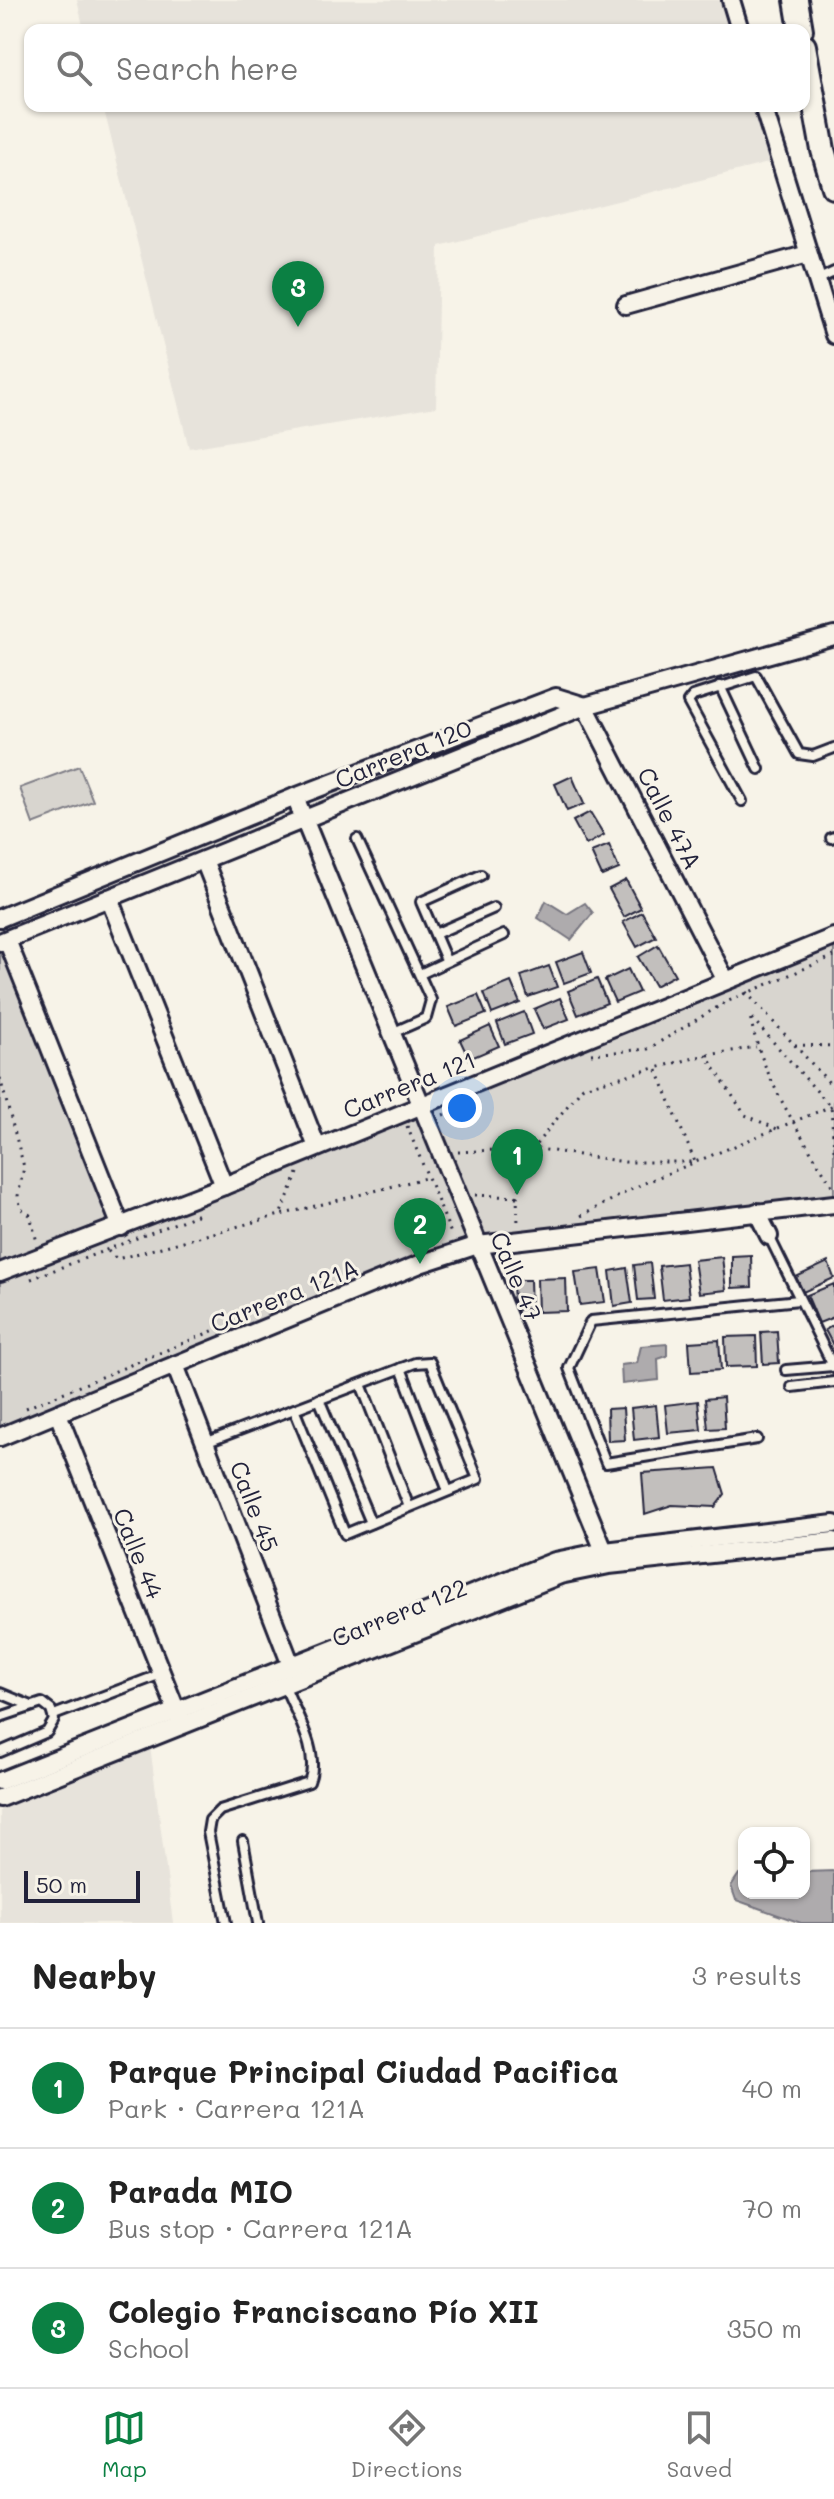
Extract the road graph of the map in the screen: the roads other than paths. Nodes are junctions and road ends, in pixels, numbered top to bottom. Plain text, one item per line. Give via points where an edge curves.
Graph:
1 (731, 0) edge
2 (796, 0) edge
3 (738, 24) edge
4 (800, 24) edge
5 (810, 79) edge
6 (765, 112) edge
7 (834, 187) edge
8 (808, 254) junction
9 (834, 272) edge
10 (817, 280) junction
11 (626, 305) dead end
12 (834, 335) edge
13 (834, 636) edge
14 (720, 686) junction
15 (585, 706) junction
16 (834, 748) edge
17 (759, 769) dead end
18 (295, 797) junction
19 (742, 801) dead end
20 (304, 819) junction
21 (357, 839) dead end
22 (204, 860) junction
23 (481, 875) dead end
24 (109, 898) junction
25 (494, 908) dead end
26 (0, 918) edge
27 (435, 934) junction
28 (504, 935) dead end
29 (834, 937) edge
30 (3, 941) edge
31 (446, 960) junction
32 (420, 974) junction
33 (725, 979) junction
34 (392, 1033) junction
35 (425, 1114) junction
36 (317, 1147) junction
37 (224, 1186) junction
38 (834, 1204) edge
39 (757, 1212) junction
40 (121, 1227) junction
41 (769, 1236) joint
42 (478, 1245) junction
43 (0, 1271) edge
44 (799, 1300) junction
45 (175, 1365) junction
46 (833, 1367) edge
47 (401, 1368) junction
48 (786, 1370) dead end
49 (834, 1382) edge
50 (361, 1384) junction
51 (792, 1387) dead end
52 (319, 1399) junction
53 (294, 1409) junction
54 (58, 1414) junction
55 (0, 1437) edge
56 (757, 1439) dead end
57 (205, 1443) junction
58 (448, 1491) junction
59 (409, 1507) junction
60 (371, 1523) junction
61 (834, 1524) edge
62 (834, 1541) edge
63 (607, 1558) junction
64 (291, 1665) junction
65 (161, 1674) junction
66 (284, 1683) junction
67 (0, 1693) edge
68 (30, 1705) junction
69 (54, 1715) junction
70 (0, 1717) edge
71 (179, 1718) junction
72 (0, 1752) edge
73 (0, 1781) edge
74 (0, 1798) edge
75 (243, 1841) dead end
76 (226, 1923) edge
77 (258, 1923) edge

1 - 3 street
2 - 4 main road
5 - 7 main road
6 - 8 street
8 - 10 street
8 - 11 street
9 - 10 lane
10 - 12 street
13 - 15 street, Carrera 120
14 - 16 lane via 756,676 799,754 813,756
14 - 17 lane
14 - 19 lane via 688,702
15 - 18 street, Carrera 120 via 556,697
15 - 20 street, Carrera 120
15 - 33 street, Calle 47A
18 - 20 street, Calle 47
18 - 26 street, Carrera 120
20 - 22 street, Carrera 120
20 - 34 street, Calle 47
21 - 32 lane
22 - 24 street, Carrera 120
22 - 36 street
23 - 27 lane via 421,902
24 - 30 street, Carrera 120
24 - 37 street
25 - 27 lane
27 - 31 lane
28 - 31 lane
29 - 33 street, Carrera 121
30 - 40 street
31 - 32 lane
32 - 34 lane via 431,1011
33 - 35 street, Carrera 121
34 - 35 street, Calle 47
35 - 36 street, Carrera 121
35 - 42 street, Calle 47
36 - 37 street, Carrera 121
37 - 40 street, Carrera 121
38 - 39 street, Carrera 121A
39 - 41 street
39 - 42 street, Carrera 121A
40 - 43 street, Carrera 121
41 - 44 lane
42 - 45 street, Carrera 121A
42 - 63 street, Calle 47
44 - 46 lane
44 - 56 lane via 591,1321 569,1368 606,1463
45 - 54 street, Carrera 121A
45 - 57 street, Calle 45
46 - 48 lane
47 - 50 lane
47 - 58 lane
47 - 58 lane via 430,1362 478,1479
49 - 51 lane
50 - 52 lane
50 - 59 lane
52 - 53 lane
52 - 60 lane
53 - 57 lane
53 - 60 lane via 345,1534
54 - 55 street, Carrera 121A
54 - 65 street, Calle 44
57 - 64 street, Calle 45
58 - 59 lane
59 - 60 lane
61 - 63 street, Carrera 122
62 - 63 street, Carrera 122
63 - 64 street, Carrera 122 via 555,1561
63 - 66 street, Carrera 122
64 - 71 street, Carrera 122
65 - 69 lane
65 - 71 street, Calle 44
66 - 71 street, Carrera 122
66 - 76 lane via 313,1771 309,1782 220,1810 210,1820
67 - 68 lane
68 - 69 lane via 47,1705
68 - 70 lane
69 - 72 lane via 47,1732
71 - 73 street, Carrera 122
71 - 74 street, Carrera 122
75 - 77 lane

